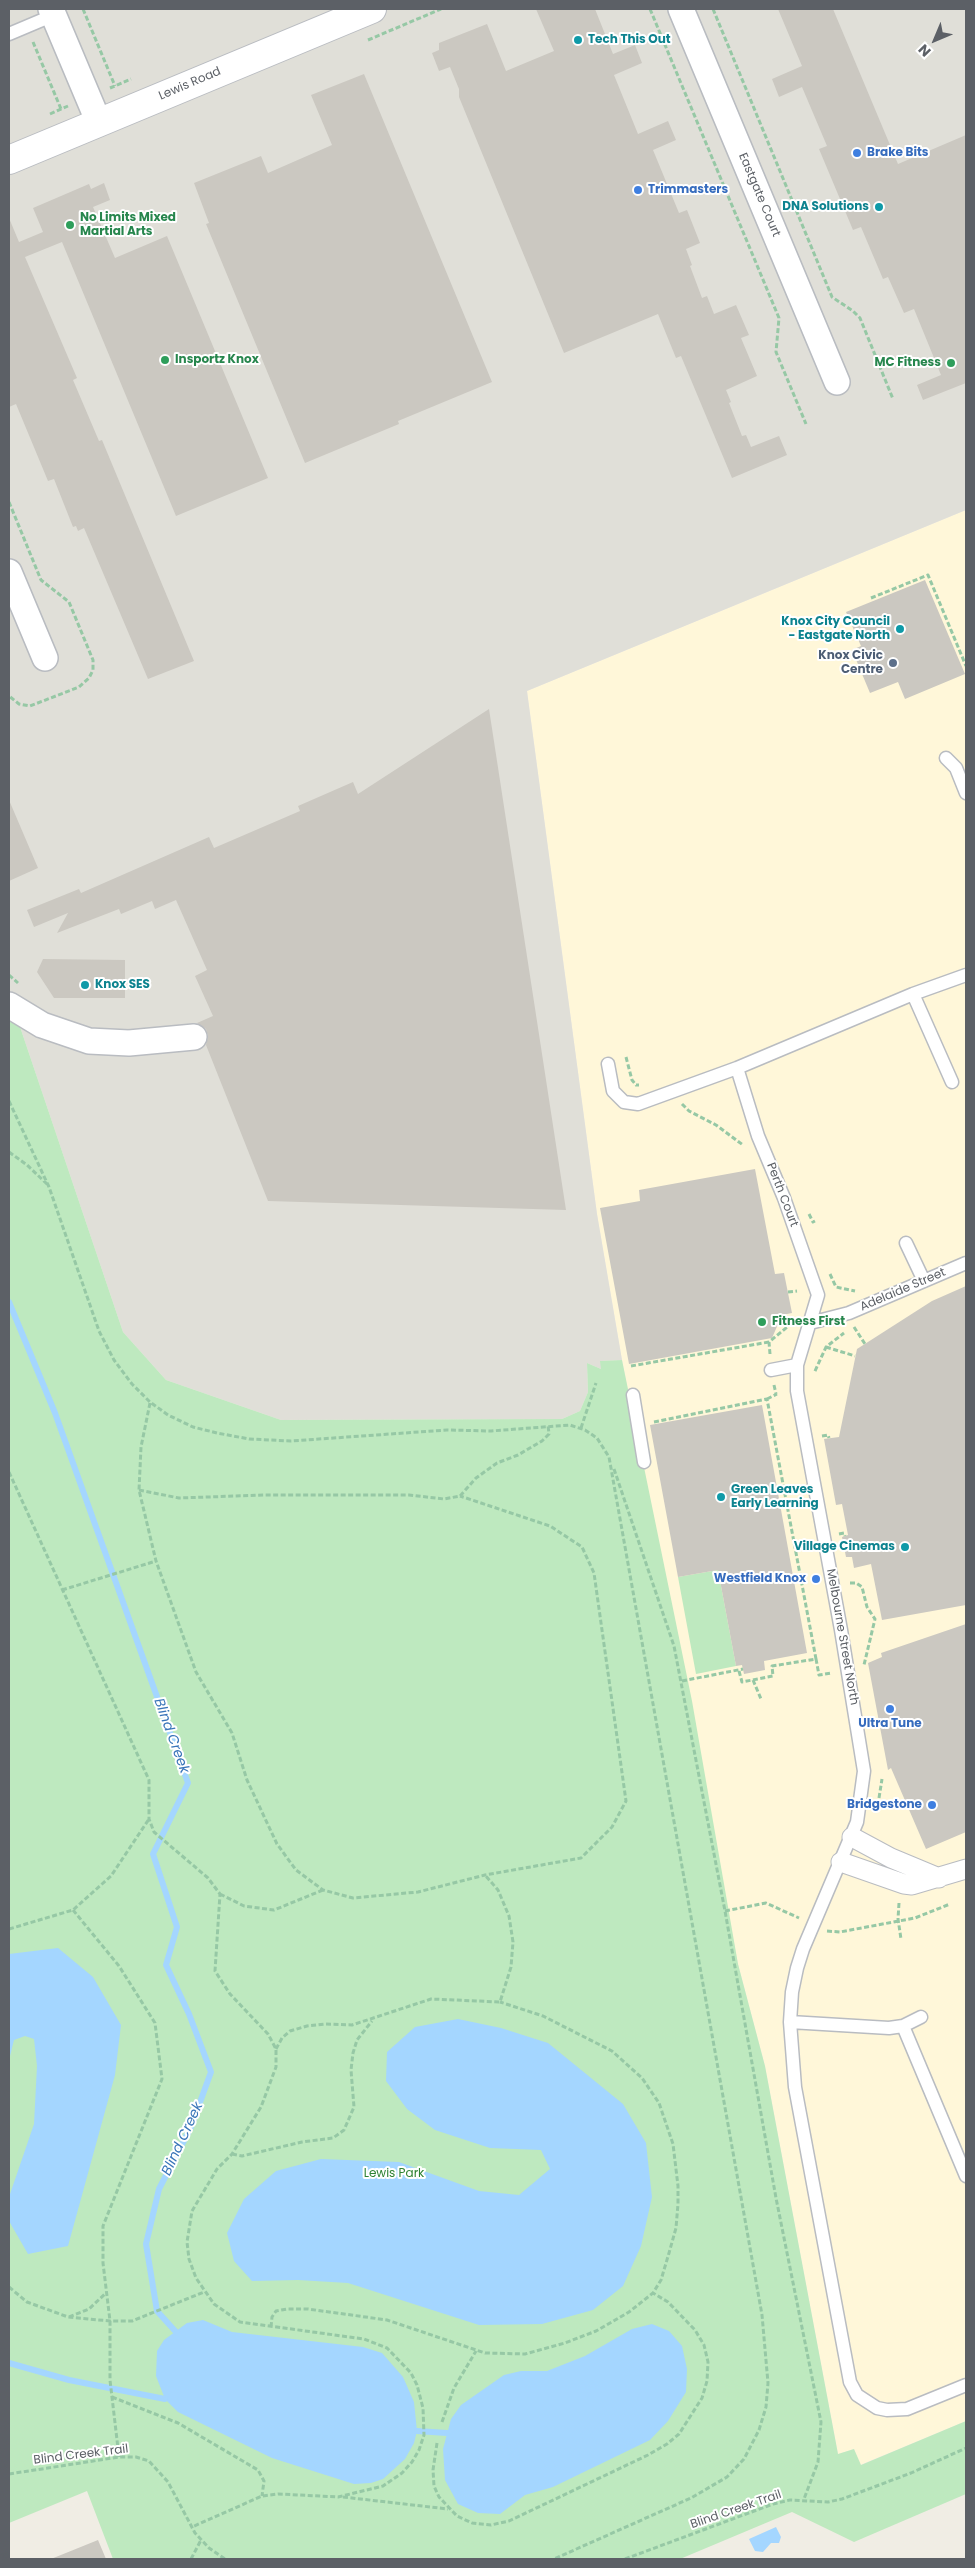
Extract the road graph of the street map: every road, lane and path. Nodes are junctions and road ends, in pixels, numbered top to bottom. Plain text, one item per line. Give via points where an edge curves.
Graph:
1 (83, 9) edge
2 (372, 9) edge
3 (650, 9) edge
4 (681, 9) edge
5 (713, 9) edge
6 (52, 12) edge
7 (26, 26) junction
8 (9, 34) edge
9 (131, 79) dead end
10 (115, 86) junction
11 (110, 88) dead end
12 (69, 106) dead end
13 (61, 109) junction
14 (50, 114) dead end
15 (98, 123) junction
16 (9, 160) edge
17 (837, 382) dead end
18 (893, 399) dead end
19 (806, 424) dead end
20 (9, 572) edge
21 (871, 598) dead end
22 (45, 658) dead end
23 (966, 666) edge
24 (946, 758) dead end
25 (966, 793) edge
26 (9, 975) edge
27 (966, 975) edge
28 (914, 994) junction
29 (15, 995) edge
30 (194, 1037) dead end
31 (626, 1057) dead end
32 (608, 1064) dead end
33 (737, 1068) junction
34 (952, 1082) dead end
35 (644, 1084) dead end
36 (674, 1090) junction
37 (9, 1101) edge
38 (746, 1148) dead end
39 (9, 1152) edge
40 (49, 1186) junction
41 (805, 1213) dead end
42 (812, 1230) dead end
43 (906, 1242) dead end
44 (966, 1263) edge
45 (829, 1271) dead end
46 (924, 1281) junction
47 (795, 1283) dead end
48 (836, 1286) junction
49 (864, 1288) dead end
50 (797, 1291) junction
51 (788, 1292) dead end
52 (818, 1295) junction
53 (793, 1323) dead end
54 (810, 1323) junction
55 (861, 1324) dead end
56 (853, 1327) junction
57 (769, 1342) junction
58 (865, 1344) dead end
59 (826, 1347) junction
60 (855, 1356) dead end
61 (797, 1365) junction
62 (631, 1366) dead end
63 (771, 1370) junction
64 (814, 1380) dead end
65 (596, 1383) dead end
66 (776, 1394) dead end
67 (633, 1395) dead end
68 (150, 1402) junction
69 (548, 1425) junction
70 (581, 1428) junction
71 (819, 1428) dead end
72 (639, 1433) junction
73 (820, 1436) junction
74 (828, 1438) dead end
75 (822, 1446) dead end
76 (609, 1457) junction
77 (644, 1462) dead end
78 (9, 1472) edge
79 (139, 1490) junction
80 (460, 1496) junction
81 (837, 1524) dead end
82 (840, 1542) dead end
83 (156, 1561) junction
84 (845, 1575) dead end
85 (62, 1590) junction
86 (816, 1659) junction
87 (848, 1670) junction
88 (753, 1680) junction
89 (682, 1681) junction
90 (761, 1699) dead end
91 (882, 1775) dead end
92 (878, 1804) dead end
93 (149, 1819) junction
94 (852, 1837) junction
95 (841, 1862) junction
96 (966, 1869) edge
97 (485, 1875) junction
98 (939, 1878) junction
99 (324, 1890) junction
100 (220, 1894) junction
101 (950, 1904) dead end
102 (73, 1910) junction
103 (725, 1911) junction
104 (813, 1924) junction
105 (9, 1930) edge
106 (500, 2002) junction
107 (921, 2017) dead end
108 (373, 2020) junction
109 (790, 2022) junction
110 (903, 2026) junction
111 (276, 2049) junction
112 (232, 2154) junction
113 (966, 2176) edge
114 (9, 2287) edge
115 (107, 2292) junction
116 (204, 2292) junction
117 (653, 2293) junction
118 (68, 2317) junction
119 (110, 2321) junction
120 (271, 2327) junction
121 (476, 2351) junction
122 (966, 2385) edge
123 (112, 2397) junction
124 (442, 2422) dead end
125 (436, 2443) dead end
126 (966, 2448) edge
127 (119, 2457) junction
128 (9, 2474) edge
129 (262, 2496) junction
130 (338, 2497) junction
131 (804, 2499) junction
132 (449, 2509) junction
133 (192, 2527) junction
134 (202, 2540) junction
135 (191, 2559) edge
136 (225, 2559) edge
137 (554, 2559) edge
138 (625, 2559) edge

1 - 10 path
2 - 15 street, Lewis Road
3 - 19 path via 780,318 777,356
4 - 17 street, Eastgate Court
5 - 18 path via 832,297 860,318
6 - 7 lane
6 - 15 street
7 - 8 lane
7 - 13 path
9 - 10 path
10 - 11 path
12 - 13 path
13 - 14 path
15 - 16 street, Lewis Road
20 - 22 street
21 - 23 path via 928,575
24 - 25 lane via 956,768
26 - 29 path
27 - 28 lane
28 - 33 lane
28 - 34 lane
29 - 30 street via 42,1025 89,1041 129,1043
31 - 35 path via 632,1080 636,1085
32 - 36 lane via 613,1091 624,1102 638,1104
33 - 36 lane
33 - 52 lane, Perth Court via 758,1136
36 - 38 path via 684,1107 716,1125
37 - 40 path
39 - 40 path
40 - 68 path via 99,1331 114,1360
41 - 42 path
43 - 46 lane
44 - 46 lane, Adelaide Street
45 - 48 path
46 - 54 lane, Adelaide Street via 849,1313
47 - 50 path
48 - 49 path via 856,1291
48 - 52 path
50 - 51 path
50 - 52 path via 798,1301
52 - 54 lane
53 - 57 path
54 - 61 lane, Melbourne Street North
55 - 56 path
56 - 58 path
56 - 59 path
57 - 62 path
57 - 63 path
59 - 60 path
59 - 64 path
61 - 63 lane
61 - 87 lane, Melbourne Street North via 797,1391
63 - 66 path
65 - 70 path
67 - 72 lane
68 - 69 path via 168,1416 193,1427 249,1439 291,1442
68 - 79 path via 141,1447
69 - 70 path
69 - 80 path via 548,1434 542,1441 497,1463 476,1478
70 - 76 path via 597,1438
71 - 73 path
72 - 77 lane
72 - 86 path via 651,1422 767,1399
73 - 74 path via 828,1435
73 - 75 path
76 - 89 path via 674,1646
76 - 137 path via 762,2315 767,2394 763,2418 753,2442 744,2459 727,2477 691,2498
78 - 85 path
79 - 80 path via 179,1498 409,1495 444,1499
79 - 83 path
80 - 97 path via 550,1526 582,1547 594,1573 626,1801 612,1827 581,1858
81 - 82 path
83 - 85 path
83 - 99 path via 196,1672 232,1733 247,1780 278,1844 296,1870
84 - 87 path via 847,1583 862,1587 867,1607 875,1618 864,1668
85 - 93 path via 149,1780
86 - 87 path via 818,1675
86 - 88 path via 772,1666 773,1676
87 - 94 lane, Melbourne Street North via 864,1771 861,1803
88 - 89 path via 742,1682 741,1670
88 - 90 path
89 - 103 path
91 - 92 path
93 - 100 path via 154,1832 208,1878
93 - 102 path via 111,1876
94 - 95 lane, Melbourne Street North
94 - 98 street
95 - 98 street via 904,1884
95 - 104 lane, Melbourne Street North
96 - 98 street
97 - 99 path via 409,1893 354,1898
97 - 106 path via 498,1890 509,1916 513,1942 511,1967
99 - 100 path via 274,1910 244,1906
100 - 111 path via 215,1971 230,1994 268,2034
101 - 104 path via 915,1918 840,1932 824,1930
102 - 105 path
102 - 115 path via 119,1966 148,2009 155,2023 161,2064 162,2079 104,2226 103,2263
103 - 104 path via 766,1903
103 - 131 path via 776,2198 821,2422 818,2462
104 - 109 lane, Melbourne Street North via 797,1968
106 - 108 path via 431,1999 412,2003
106 - 117 path via 543,2016 612,2051 642,2078 659,2103 673,2144 678,2204 670,2253
107 - 110 lane
108 - 111 path via 352,2025 316,2025 290,2031
108 - 112 path via 357,2040 353,2053 354,2107 344,2130 333,2138 242,2156
109 - 110 lane via 859,2027
109 - 122 lane, Melbourne Street North via 795,2087 850,2382 857,2395 887,2410 907,2409
110 - 113 lane
111 - 112 path via 276,2067 261,2107
112 - 116 path via 202,2192 190,2219 188,2259
114 - 118 path via 27,2302
115 - 118 path via 89,2309
115 - 119 path
116 - 119 path via 132,2321
116 - 120 path via 214,2304 240,2322
117 - 121 path via 613,2323 565,2343 525,2354
117 - 132 path via 668,2302 695,2330 704,2345 708,2362 702,2398 679,2434 648,2455 509,2521 490,2526 472,2523
118 - 119 path
119 - 123 path
120 - 121 path via 276,2311 308,2309 388,2320
120 - 130 path via 364,2339 387,2348 404,2364 417,2385 425,2421 424,2435 412,2462 383,2486
121 - 124 path via 454,2388
123 - 127 path
123 - 129 path via 178,2423 258,2470 264,2481
125 - 132 path via 434,2486
126 - 131 path, Blind Creek Trail via 842,2499 828,2502
127 - 128 path, Blind Creek Trail
127 - 133 path, Blind Creek Trail via 149,2461 159,2469
129 - 130 path
129 - 133 path
130 - 132 path
131 - 138 path, Blind Creek Trail via 773,2504
133 - 134 path, Blind Creek Trail
134 - 135 path
134 - 136 path, Blind Creek Trail

